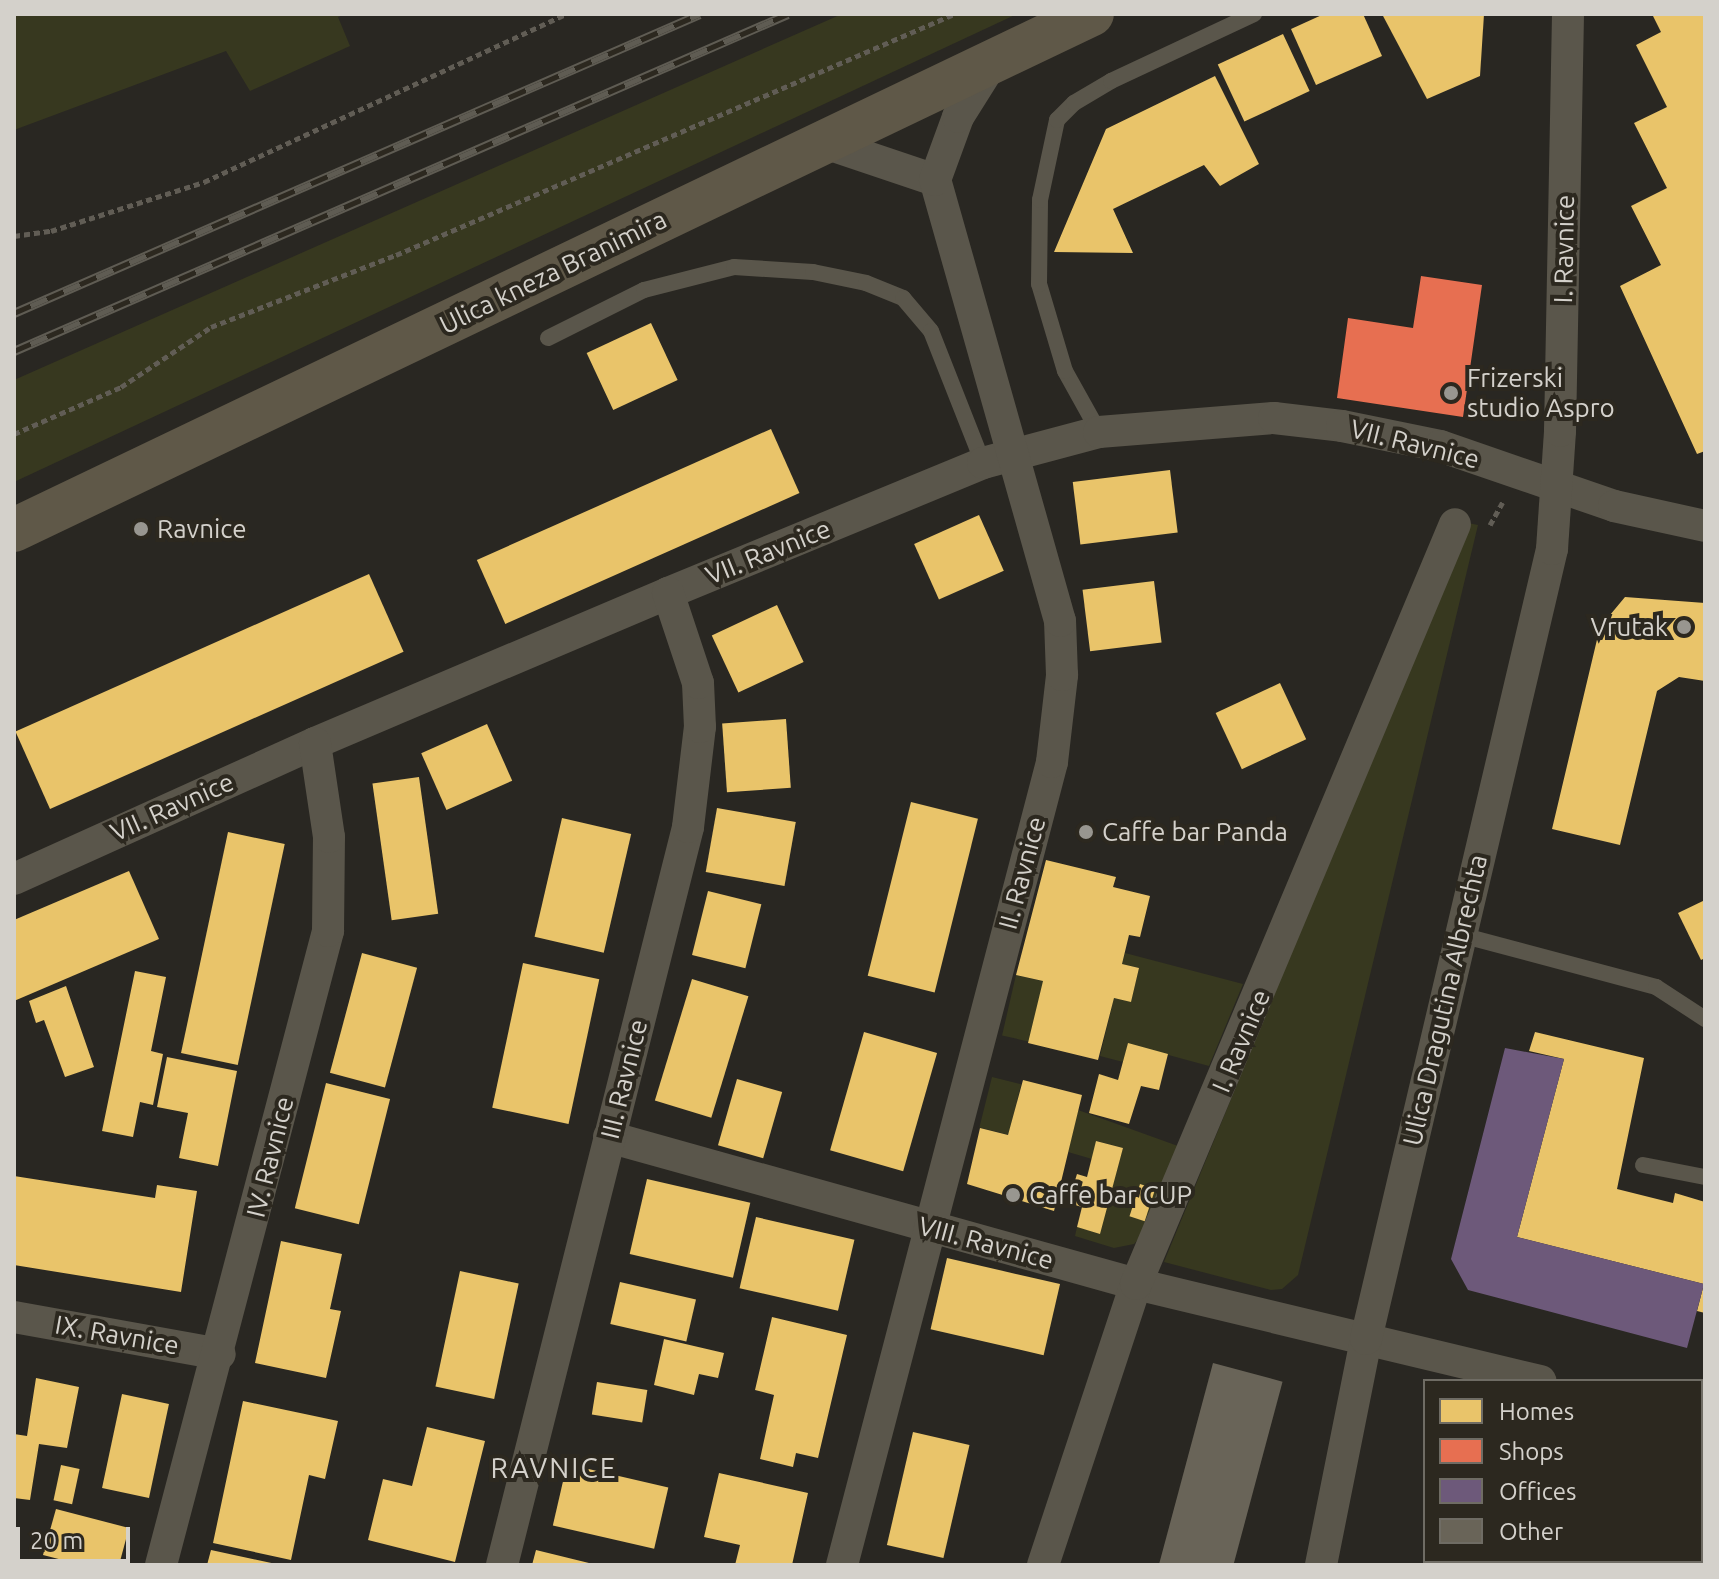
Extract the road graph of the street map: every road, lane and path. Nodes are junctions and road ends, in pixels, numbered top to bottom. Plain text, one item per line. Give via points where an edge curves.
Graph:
1 (566, 14) edge
2 (954, 14) edge
3 (1092, 14) edge
4 (1254, 14) edge
5 (1568, 14) edge
6 (993, 62) junction
7 (825, 143) junction
8 (935, 180) junction
9 (14, 236) edge
10 (548, 338) dead end
11 (1099, 432) junction
12 (14, 434) edge
13 (998, 458) junction
14 (1559, 485) junction
15 (1455, 524) dead end
16 (1705, 526) edge
17 (14, 530) edge
18 (668, 593) junction
19 (315, 743) junction
20 (14, 879) edge
21 (1461, 935) junction
22 (1705, 1019) edge
23 (609, 1137) junction
24 (1643, 1165) dead end
25 (1705, 1177) edge
26 (928, 1227) junction
27 (1136, 1284) junction
28 (14, 1317) edge
29 (1366, 1339) junction
30 (220, 1354) junction
31 (1533, 1379) edge
32 (161, 1565) edge
33 (502, 1565) edge
34 (842, 1565) edge
35 (1043, 1565) edge
36 (1321, 1565) edge

1 - 9 path via 204,182 51,231
2 - 12 path via 396,255 211,327 121,387
3 - 6 main road, Ulica kneza Branimira
4 - 11 lane via 1111,81 1057,120 1040,200 1039,284 1065,371
5 - 14 street, I. Ravnice
6 - 7 main road, Ulica kneza Branimira
6 - 8 street via 958,117
7 - 8 street
7 - 17 main road, Ulica kneza Branimira
8 - 13 street, II. Ravnice
10 - 13 lane via 644,290 734,267 813,272 866,283 903,298 931,331
11 - 13 street, VII. Ravnice
11 - 14 street, VII. Ravnice via 1274,418 1440,446
13 - 18 street, VII. Ravnice
13 - 26 street, II. Ravnice via 1060,621 1061,689 1052,762
14 - 16 street, VII. Ravnice via 1614,506
14 - 21 street, Ulica Dragutina Albrechta via 1552,549
15 - 27 street, I. Ravnice
18 - 19 street, VII. Ravnice
18 - 23 street, III. Ravnice via 698,683 700,727 688,827
19 - 20 street, VII. Ravnice
19 - 30 street, IV. Ravnice via 329,837 328,931
21 - 22 lane via 1656,987
21 - 29 street, Ulica Dragutina Albrechta
23 - 26 street, VIII. Ravnice
23 - 33 street, III. Ravnice
24 - 25 lane
26 - 27 street, VIII. Ravnice
26 - 34 street, II. Ravnice
27 - 29 street, VIII. Ravnice
27 - 35 street, I. Ravnice
28 - 30 street, IX. Ravnice
29 - 31 street
29 - 36 street, Ulica Dragutina Albrechta
30 - 32 street, IV. Ravnice

